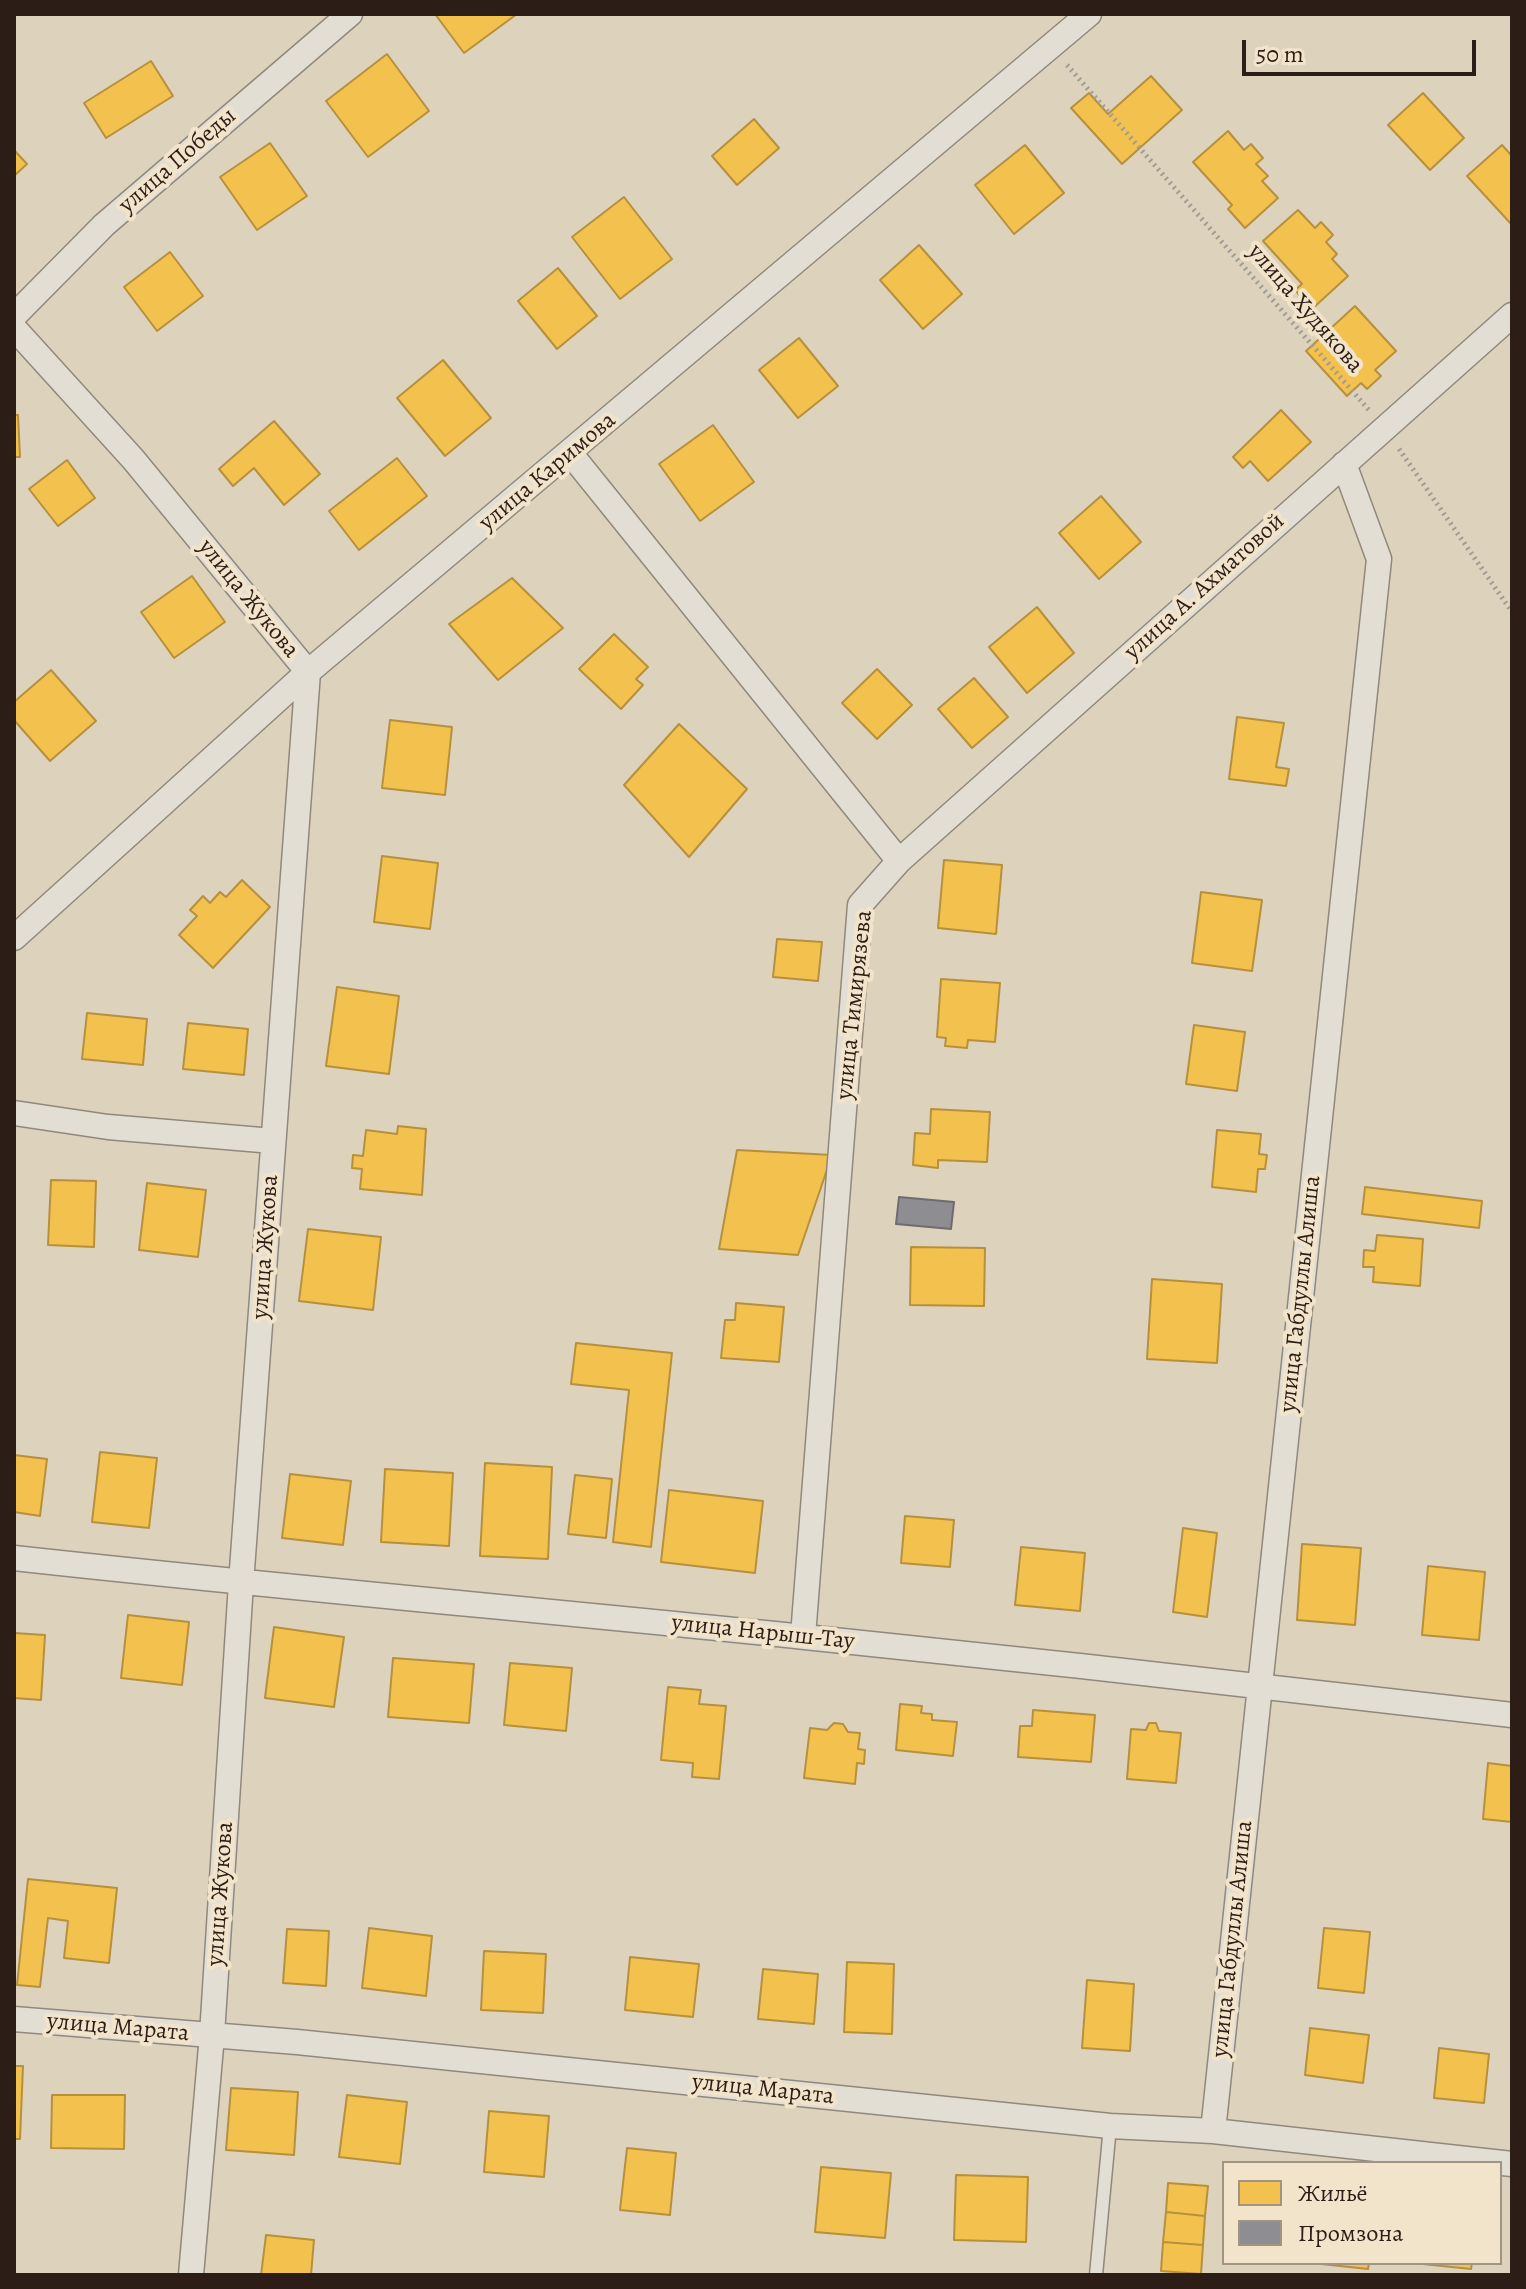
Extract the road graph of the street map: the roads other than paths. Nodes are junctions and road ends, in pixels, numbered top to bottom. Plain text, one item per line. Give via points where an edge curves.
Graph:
1 (350, 14) edge
2 (1089, 14) edge
3 (1512, 315) edge
4 (14, 316) edge
5 (14, 328) edge
6 (570, 453) junction
7 (1344, 464) junction
8 (308, 672) junction
9 (899, 861) junction
10 (14, 938) edge
11 (14, 1113) edge
12 (273, 1141) junction
13 (14, 1558) edge
14 (241, 1583) junction
15 (803, 1636) junction
16 (1259, 1685) junction
17 (1512, 1715) edge
18 (14, 2019) edge
19 (212, 2035) junction
20 (1110, 2126) junction
21 (1213, 2131) junction
22 (1485, 2161) edge
23 (191, 2275) edge
24 (1096, 2275) edge

1 - 4 street, улица Победы via 104,225
2 - 6 street, улица Каримова
3 - 7 street, улица А. Ахматовой
5 - 8 street, улица Жукова via 133,459
6 - 8 street, улица Каримова
6 - 9 street
7 - 9 street, улица А. Ахматовой
7 - 16 street, улица Габдуллы Алиша via 1379,559
8 - 10 street, улица Каримова
8 - 12 street, улица Жукова
9 - 15 street, улица Тимирязева via 860,905
11 - 12 street
12 - 14 street, улица Жукова
13 - 14 street, улица Нарыш-Тау
14 - 15 street, улица Нарыш-Тау
14 - 19 street, улица Жукова
15 - 16 street, улица Нарыш-Тау
16 - 17 street, улица Нарыш-Тау
16 - 21 street, улица Габдуллы Алиша
18 - 19 street, улица Марата
19 - 20 street, улица Марата
19 - 23 street, улица Жукова
20 - 21 street, улица Марата
20 - 24 lane
21 - 22 street, улица Марата

